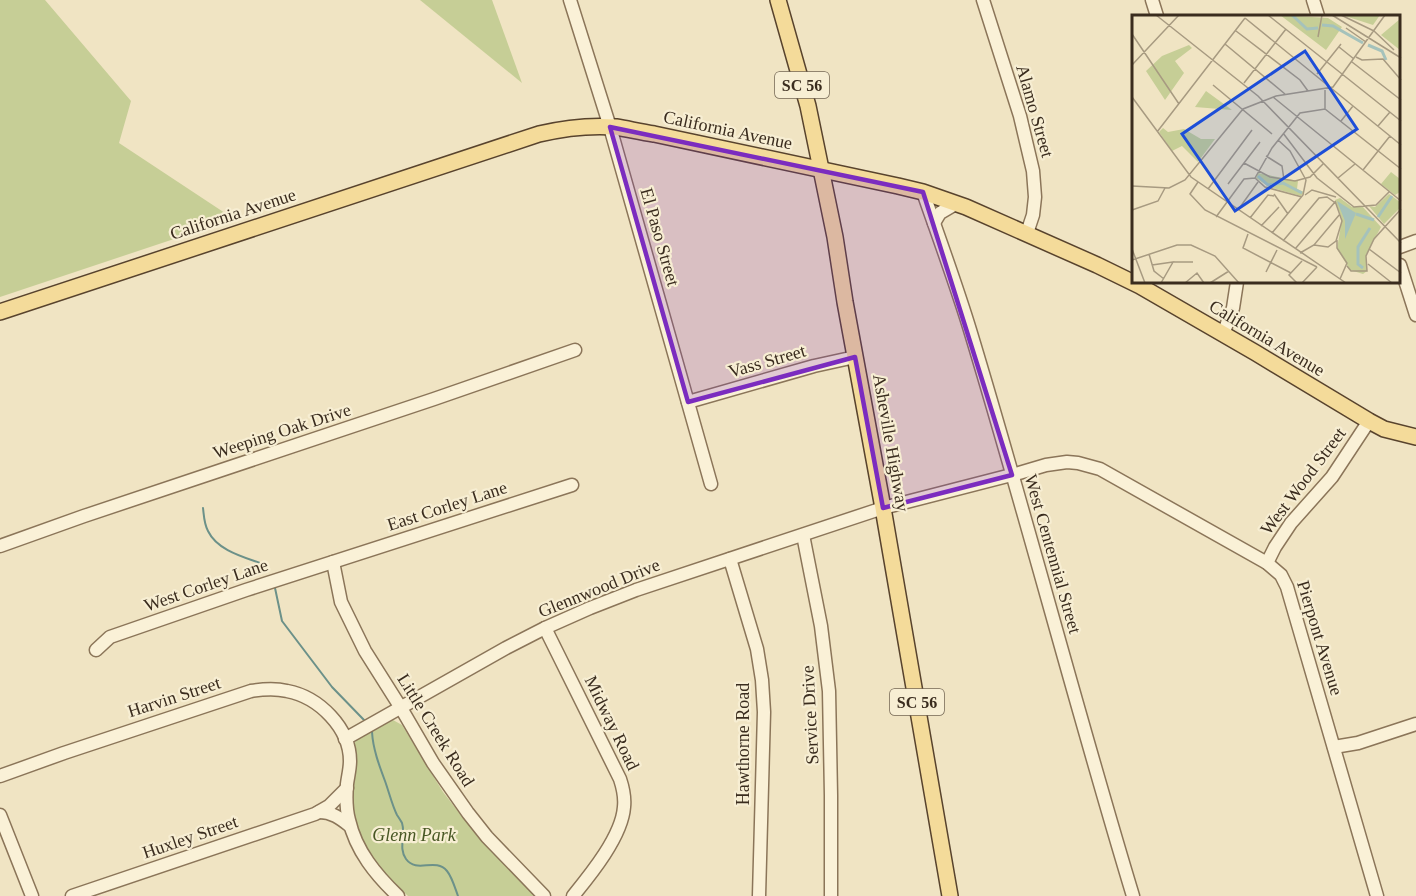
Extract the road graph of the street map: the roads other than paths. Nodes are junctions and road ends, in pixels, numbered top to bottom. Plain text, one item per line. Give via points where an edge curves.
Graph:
1 (570, 0) edge
2 (778, 0) edge
3 (983, 0) edge
4 (1152, 0) edge
5 (1313, 0) edge
6 (1157, 15) edge
7 (1318, 15) edge
8 (610, 127) junction
9 (822, 170) junction
10 (923, 192) junction
11 (957, 203) junction
12 (934, 223) junction
13 (1027, 233) junction
14 (1416, 241) edge
15 (1401, 247) edge
16 (1401, 268) edge
17 (1132, 282) edge
18 (1136, 284) edge
19 (1237, 284) edge
20 (0, 312) edge
21 (1416, 315) edge
22 (1222, 334) junction
23 (575, 350) dead end
24 (855, 357) junction
25 (688, 402) junction
26 (1369, 421) junction
27 (1416, 437) edge
28 (1012, 475) junction
29 (572, 484) dead end
30 (711, 484) dead end
31 (883, 508) junction
32 (803, 535) junction
33 (0, 546) edge
34 (730, 559) junction
35 (333, 562) junction
36 (1267, 563) junction
37 (544, 628) junction
38 (96, 650) dead end
39 (401, 708) junction
40 (1416, 724) edge
41 (345, 739) junction
42 (1334, 747) junction
43 (0, 776) edge
44 (347, 788) junction
45 (319, 812) junction
46 (0, 815) edge
47 (350, 826) junction
48 (32, 896) edge
49 (72, 896) edge
50 (398, 896) edge
51 (544, 896) edge
52 (573, 896) edge
53 (759, 896) edge
54 (831, 896) edge
55 (950, 896) edge
56 (1133, 896) edge
57 (1377, 896) edge

1 - 8 street, El Paso Street
2 - 9 main road, Asheville Highway / SC 56
3 - 13 street, Alamo Street via 1033,171 1035,197
4 - 6 street
5 - 7 street
8 - 9 main road, California Avenue
8 - 20 main road, California Avenue via 539,134
8 - 25 street, El Paso Street
9 - 10 main road, California Avenue
9 - 24 main road, Asheville Highway / SC 56
10 - 11 main road, California Avenue
10 - 12 street, West Centennial Street
11 - 12 street via 940,213
11 - 13 main road, California Avenue
12 - 28 street, West Centennial Street
13 - 17 main road, California Avenue
14 - 15 street
16 - 21 street
18 - 22 main road, California Avenue
19 - 22 street via 1233,308
22 - 26 main road, California Avenue
23 - 33 street, Weeping Oak Drive
24 - 25 street, Vass Street
24 - 31 main road, Asheville Highway / SC 56
25 - 30 street, El Paso Street
26 - 27 main road, California Avenue
26 - 36 street, West Wood Street via 1332,477 1298,514
28 - 31 street, Pierpont Avenue
28 - 36 street, Pierpont Avenue via 1066,462 1089,465
28 - 56 street, West Centennial Street
29 - 35 street, East Corley Lane
31 - 32 street, Glennwood Drive
31 - 55 main road, Asheville Highway / SC 56
32 - 34 street, Glennwood Drive
32 - 54 street, Service Drive via 829,691
34 - 37 street, Glennwood Drive via 636,590
34 - 53 street, Hawthorne Road via 762,680
35 - 38 street, West Corley Lane via 110,637
35 - 39 street, Little Creek Road via 341,602 365,651
36 - 42 street, Pierpont Avenue via 1281,575 1287,587
37 - 39 street, Glennwood Drive
37 - 52 street, Midway Road via 624,793 617,834
39 - 41 street, Glennwood Drive
39 - 51 street, Little Creek Road via 468,813
40 - 42 street
41 - 43 street, Harvin Street via 332,717 312,701 289,691 263,689
41 - 44 street via 350,759
42 - 57 street, Pierpont Avenue
44 - 45 street, Huxley Street
44 - 47 street
45 - 47 street via 333,814
45 - 49 street, Huxley Street
46 - 48 street
47 - 50 street via 360,851

